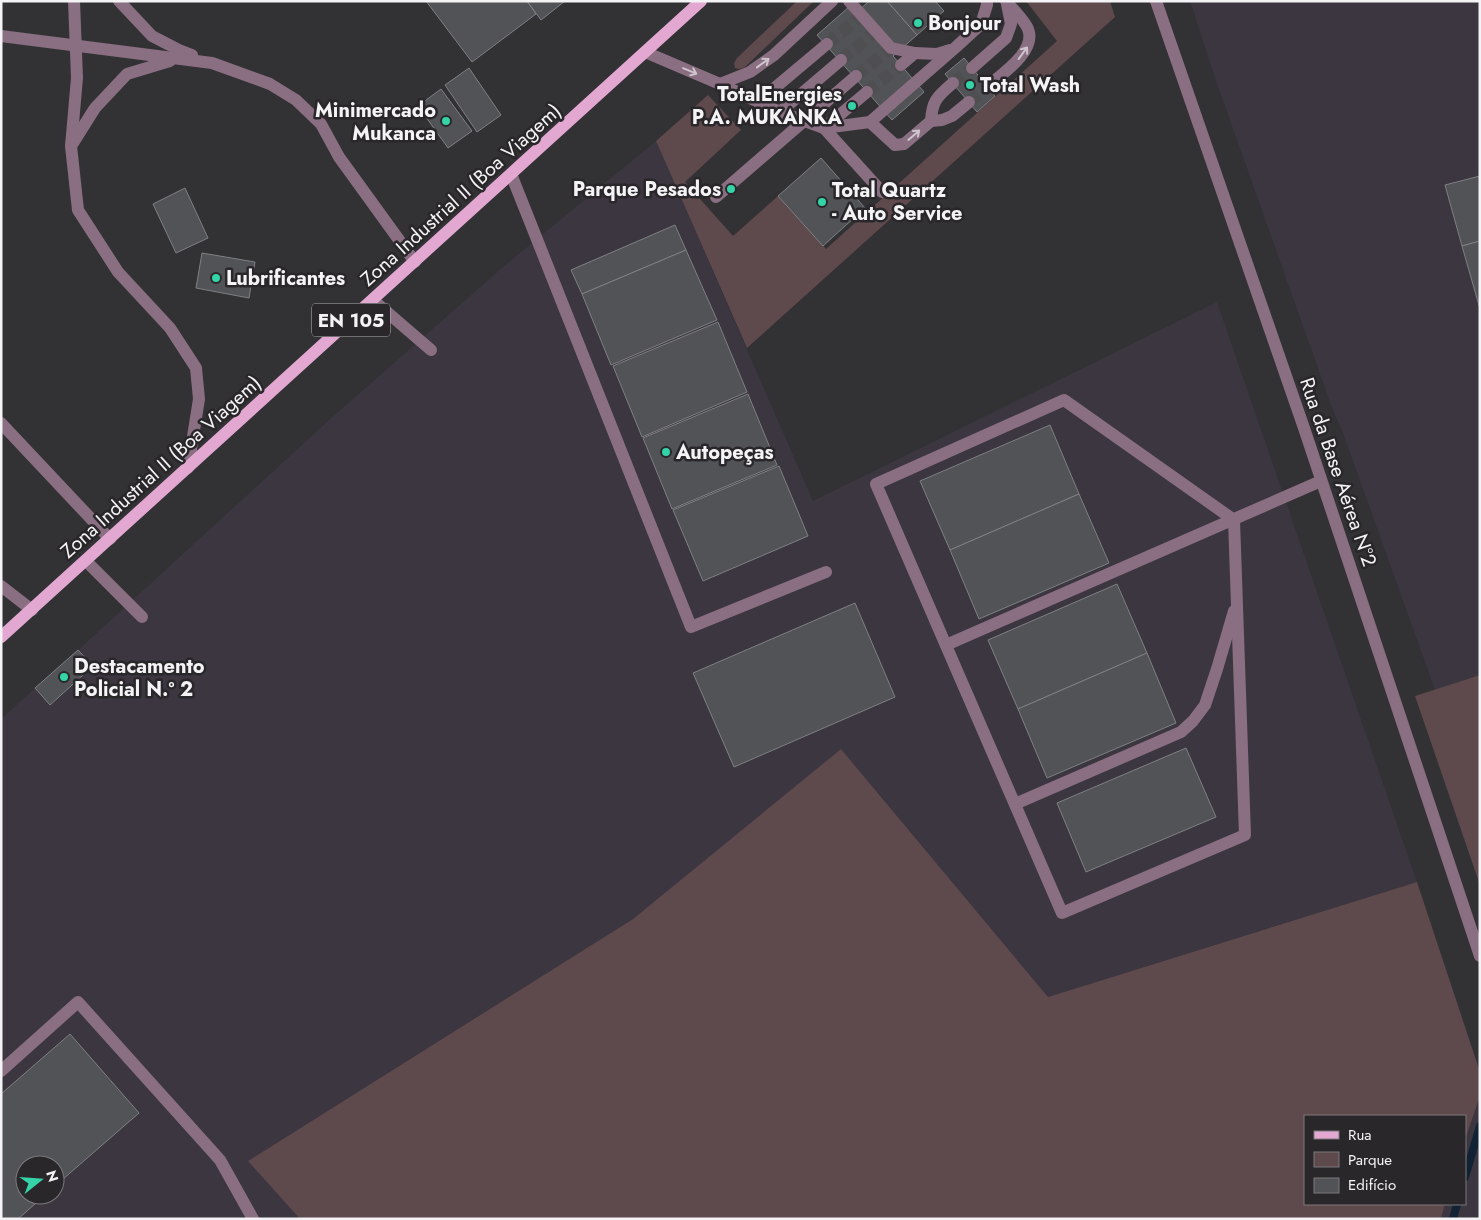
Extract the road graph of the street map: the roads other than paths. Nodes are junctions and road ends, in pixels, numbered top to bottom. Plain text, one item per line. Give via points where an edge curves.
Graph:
1 (74, 1) edge
2 (120, 1) edge
3 (701, 1) edge
4 (832, 1) edge
5 (849, 1) edge
6 (987, 1) edge
7 (1156, 1) edge
8 (1, 36) edge
9 (827, 44) tunnel mouth
10 (76, 46) junction
11 (956, 47) junction
12 (646, 52) junction
13 (915, 53) junction
14 (841, 60) tunnel mouth
15 (212, 63) junction
16 (901, 65) tunnel mouth
17 (972, 68) tunnel mouth
18 (856, 76) tunnel mouth
19 (953, 83) tunnel mouth
20 (720, 84) junction
21 (988, 86) tunnel mouth
22 (867, 92) tunnel mouth
23 (758, 102) junction
24 (969, 102) tunnel mouth
25 (780, 112) junction
26 (802, 121) junction
27 (930, 121) junction
28 (870, 122) junction
29 (824, 128) junction
30 (71, 146) junction
31 (511, 174) junction
32 (882, 192) dead end
33 (716, 197) dead end
34 (414, 262) junction
35 (373, 300) junction
36 (431, 350) dead end
37 (1, 424) edge
38 (188, 468) junction
39 (1321, 481) junction
40 (1234, 520) junction
41 (110, 539) junction
42 (86, 561) junction
43 (826, 572) dead end
44 (1, 586) edge
45 (1237, 600) junction
46 (32, 610) junction
47 (142, 617) dead end
48 (1, 637) edge
49 (946, 645) junction
50 (1015, 804) junction
51 (1480, 956) edge
52 (1, 1071) edge
53 (253, 1219) edge

1 - 10 street
2 - 15 street via 152,36
3 - 12 main road, Zona Industrial II (Boa Viagem) / EN 105
20 -> 4 street via 750,72
5 - 13 street via 891,48
6 - 11 street via 981,24
7 - 39 street, Rua da Base Aérea Nº2
8 - 10 street
9 - 23 street
10 - 15 street
10 - 30 street via 77,78
11 - 13 street via 937,54
11 - 28 street
12 -> 20 street
12 - 31 main road, Zona Industrial II (Boa Viagem) / EN 105
13 - 16 street
14 - 25 street
15 - 30 street via 167,60 127,74 95,108
15 - 34 street via 270,84 296,100 321,124 339,157
21 -> 17 street via 1022,57 1029,44 1028,29 1006,1 1011,24 1006,38
18 - 26 street
19 - 27 street via 936,99
20 - 23 street
22 - 29 street
23 - 25 street
24 - 27 street via 952,116
25 - 26 street
26 - 29 street
26 - 33 street
28 -> 27 street via 895,145 904,144
28 - 29 street
29 - 32 street
30 - 38 street via 78,210 118,272 170,328 196,368 199,399
31 - 34 main road, Zona Industrial II (Boa Viagem) / EN 105
31 - 43 street via 691,626
34 - 35 main road, Zona Industrial II (Boa Viagem) / EN 105
35 - 36 street
35 - 38 main road, Zona Industrial II (Boa Viagem) / EN 105
37 - 41 street
38 - 41 main road, Zona Industrial II (Boa Viagem) / EN 105
39 - 40 street
39 - 51 street, Rua da Base Aérea Nº2
40 - 45 street
40 - 49 street
40 - 49 street via 1064,400 876,484
41 - 42 main road, Zona Industrial II (Boa Viagem) / EN 105
42 - 46 main road, Zona Industrial II (Boa Viagem) / EN 105
42 - 47 street
44 - 46 street
45 - 50 street via 1205,705 1193,721 1181,732
45 - 50 street via 1245,835 1062,913
46 - 48 main road, Zona Industrial II (Boa Viagem) / EN 105
49 - 50 street
52 - 53 street via 78,1002 220,1160

